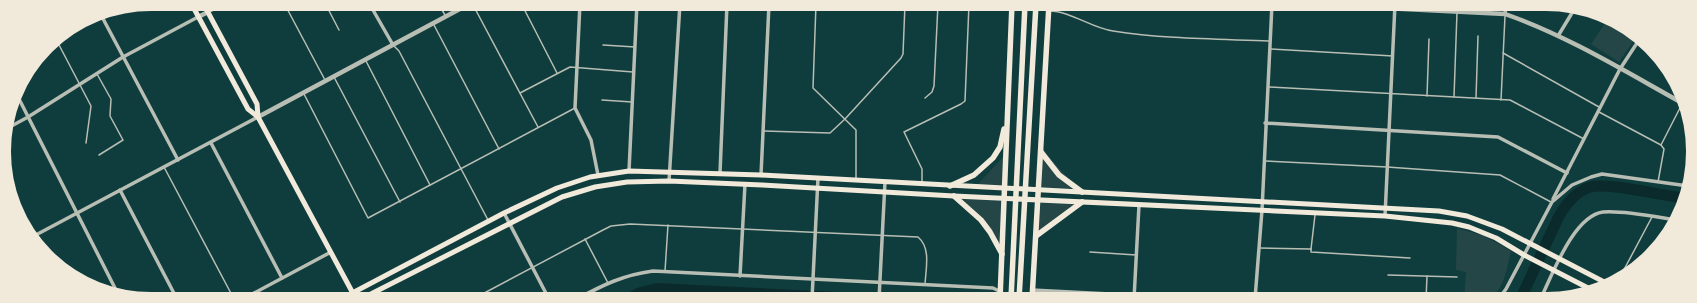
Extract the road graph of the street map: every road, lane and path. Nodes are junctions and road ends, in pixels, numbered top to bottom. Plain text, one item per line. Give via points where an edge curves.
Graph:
1 (194, 10) edge
2 (212, 10) edge
3 (288, 10) edge
4 (329, 10) edge
5 (373, 10) edge
6 (442, 10) edge
7 (458, 10) edge
8 (476, 10) edge
9 (525, 10) edge
10 (580, 10) edge
11 (637, 10) edge
12 (680, 10) edge
13 (727, 10) edge
14 (769, 10) edge
15 (816, 10) edge
16 (905, 10) edge
17 (938, 10) edge
18 (969, 10) edge
19 (1012, 10) edge
20 (1025, 10) edge
21 (1036, 10) edge
22 (1272, 10) edge
23 (1395, 10) edge
24 (1436, 10) edge
25 (1505, 10) edge
26 (208, 12) junction
27 (1049, 12) joint
28 (1457, 12) junction
29 (1572, 13) edge
30 (1505, 14) junction
31 (198, 17) junction
32 (445, 17) junction
33 (103, 19) edge
34 (433, 24) junction
35 (339, 30) dead end
36 (1478, 36) dead end
37 (1558, 36) junction
38 (1429, 39) dead end
39 (1269, 41) junction
40 (1637, 43) edge
41 (59, 44) edge
42 (393, 45) junction
43 (603, 45) dead end
44 (636, 47) junction
45 (1269, 49) junction
46 (1503, 53) junction
47 (1393, 56) junction
48 (123, 57) junction
49 (365, 60) junction
50 (577, 68) junction
51 (1620, 69) junction
52 (635, 72) junction
53 (557, 73) junction
54 (97, 74) junction
55 (334, 77) junction
56 (326, 81) junction
57 (80, 84) junction
58 (1268, 87) junction
59 (520, 92) junction
60 (303, 94) junction
61 (1391, 95) junction
62 (1427, 96) junction
63 (1454, 97) junction
64 (925, 98) dead end
65 (1476, 98) junction
66 (1677, 99) edge
67 (602, 100) dead end
68 (1501, 100) junction
69 (20, 101) edge
70 (633, 102) junction
71 (575, 108) junction
72 (1600, 108) junction
73 (1680, 110) edge
74 (1598, 112) junction
75 (1008, 113) junction
76 (28, 117) junction
77 (258, 117) junction
78 (845, 119) junction
79 (1265, 123) junction
80 (13, 125) edge
81 (538, 128) junction
82 (763, 131) junction
83 (1389, 131) junction
84 (1584, 139) junction
85 (86, 142) dead end
86 (211, 143) junction
87 (1661, 145) junction
88 (499, 149) junction
89 (1041, 152) junction
90 (99, 155) dead end
91 (178, 160) junction
92 (1263, 161) junction
93 (1387, 167) junction
94 (164, 168) junction
95 (461, 169) junction
96 (629, 171) junction
97 (669, 171) junction
98 (720, 173) junction
99 (1567, 173) junction
100 (598, 175) junction
101 (761, 175) junction
102 (818, 178) junction
103 (856, 180) junction
104 (669, 181) junction
105 (885, 182) junction
106 (1658, 182) junction
107 (746, 184) junction
108 (922, 184) junction
109 (430, 185) junction
110 (1683, 185) edge
111 (950, 186) junction
112 (818, 188) junction
113 (1004, 188) junction
114 (1017, 188) junction
115 (1026, 189) junction
116 (1038, 189) junction
117 (120, 190) junction
118 (884, 192) junction
119 (1082, 192) junction
120 (954, 196) junction
121 (1004, 198) junction
122 (1017, 199) junction
123 (1025, 199) junction
124 (1038, 200) junction
125 (400, 202) junction
126 (1082, 202) junction
127 (1261, 202) junction
128 (1552, 202) junction
129 (1139, 205) junction
130 (1385, 208) junction
131 (1262, 210) junction
132 (77, 212) junction
133 (504, 213) junction
134 (1315, 213) junction
135 (1385, 216) junction
136 (1652, 217) junction
137 (1669, 219) edge
138 (489, 222) junction
139 (509, 223) junction
140 (668, 225) junction
141 (743, 228) junction
142 (815, 232) junction
143 (37, 234) edge
144 (882, 235) junction
145 (1036, 236) junction
146 (585, 240) junction
147 (1531, 245) junction
148 (1259, 248) junction
149 (1311, 249) junction
150 (331, 252) junction
151 (1090, 252) dead end
152 (1002, 254) junction
153 (1136, 255) junction
154 (1525, 256) junction
155 (1557, 257) junction
156 (1410, 258) dead end
157 (532, 267) junction
158 (1552, 269) junction
159 (1624, 269) edge
160 (665, 272) junction
161 (1388, 275) dead end
162 (740, 276) junction
163 (1427, 276) junction
164 (1457, 277) dead end
165 (282, 278) junction
166 (814, 281) junction
167 (1602, 281) edge
168 (880, 282) junction
169 (608, 283) junction
170 (925, 285) junction
171 (1586, 287) edge
172 (115, 288) edge
173 (1032, 290) joint
174 (1000, 292) joint
175 (174, 293) edge
176 (231, 293) edge
177 (254, 293) edge
178 (353, 293) joint
179 (373, 293) edge
180 (484, 293) edge
181 (546, 293) edge
182 (589, 293) edge
183 (813, 293) edge
184 (879, 293) edge
185 (1011, 293) edge
186 (1020, 293) edge
187 (1070, 293) edge
188 (1134, 293) edge
189 (1256, 293) edge
190 (1426, 293) edge
191 (1503, 293) edge
192 (1543, 293) edge

1 - 31 main road
2 - 26 street
3 - 56 lane
4 - 35 lane
5 - 42 street
6 - 32 lane
7 - 32 street
8 - 59 lane
9 - 53 lane
10 - 50 street
11 - 44 street
12 - 97 street
13 - 98 street
14 - 82 street
15 - 78 lane via 812,88
16 - 78 lane via 901,58
17 - 64 lane via 934,86
18 - 108 lane via 965,101 904,132 922,169
19 - 75 main road
20 - 114 main road
21 - 115 main road
22 - 39 street
23 - 47 street
24 - 28 street
25 - 30 street
26 - 31 street
26 - 77 main road via 257,104
27 - 39 lane via 1059,11 1087,24 1112,31 1190,38
27 - 89 main road
28 - 30 street
28 - 63 lane
29 - 37 street
30 - 37 street
30 - 46 lane
31 - 48 street
31 - 77 main road via 248,109
32 - 34 street
33 - 48 street
34 - 42 street
34 - 88 lane
36 - 65 lane
37 - 51 street
38 - 62 lane
39 - 45 street
40 - 51 street
41 - 57 lane
42 - 49 street
42 - 95 lane via 399,51
43 - 44 lane
44 - 52 street
45 - 47 lane
45 - 58 street
46 - 68 lane
46 - 72 lane
47 - 61 street
48 - 54 street
48 - 91 street
49 - 55 street
49 - 109 lane
50 - 52 lane
50 - 53 lane via 570,67
50 - 71 street
51 - 66 street
51 - 72 street
52 - 70 street
53 - 59 lane
54 - 57 street
54 - 90 lane via 111,99 110,116 123,140
55 - 56 street
55 - 125 lane
56 - 60 street
57 - 76 street
57 - 85 lane via 91,106
58 - 61 lane
58 - 79 street
59 - 81 lane
60 - 77 street
60 - 125 lane via 368,218
61 - 62 lane
61 - 83 street
62 - 63 lane
63 - 65 lane
65 - 68 lane
67 - 70 lane
68 - 84 lane via 1510,100
69 - 76 street
70 - 96 street
71 - 81 lane
71 - 100 street via 591,140
72 - 74 street
73 - 87 lane
74 - 84 street
74 - 87 lane
75 - 111 main road via 1000,147 993,158 974,175
75 - 113 main road
76 - 80 street
76 - 132 street
77 - 86 street
77 - 150 main road
78 - 82 lane via 830,133
78 - 103 lane via 856,130
79 - 83 street
79 - 92 street
81 - 88 lane
82 - 101 street
83 - 93 street
83 - 99 street via 1498,137
84 - 99 street
86 - 91 street
86 - 165 street
87 - 106 lane via 1664,150
88 - 95 lane
89 - 116 main road
89 - 119 main road via 1059,175
91 - 94 street
92 - 93 lane
92 - 127 street
93 - 128 lane via 1500,175
93 - 130 street
94 - 117 street
94 - 176 lane
95 - 109 lane
95 - 138 lane
96 - 97 main road
96 - 100 main road
97 - 98 main road
97 - 104 street
98 - 101 main road
99 - 128 street
100 - 133 main road via 557,188
101 - 102 main road
102 - 103 main road
102 - 112 street
103 - 105 main road
104 - 107 main road
104 - 139 main road via 628,182 595,187 562,197
105 - 108 main road
105 - 118 street
106 - 110 street
106 - 128 street via 1602,174 1591,176 1572,184
107 - 112 main road
107 - 141 street
108 - 111 main road
109 - 125 lane
111 - 113 main road
112 - 118 main road
112 - 142 street
113 - 114 main road
113 - 121 main road
114 - 115 main road
114 - 122 main road
115 - 116 main road
115 - 123 main road
116 - 119 main road
116 - 124 main road
117 - 132 street
117 - 175 street
118 - 120 main road
118 - 144 street
119 - 127 main road
120 - 121 main road
120 - 152 main road via 981,220
121 - 122 main road
121 - 152 main road
122 - 123 main road
122 - 185 main road
123 - 124 main road
123 - 186 main road
124 - 126 main road
124 - 145 main road
126 - 129 main road
126 - 145 main road
127 - 130 main road
127 - 131 street
128 - 147 street
129 - 131 main road
129 - 153 street
130 - 135 street
130 - 147 main road via 1439,211 1467,216 1502,229
131 - 134 main road
131 - 148 street
132 - 143 street
132 - 172 street
133 - 138 main road
133 - 139 street
134 - 135 main road
134 - 149 lane
135 - 154 main road via 1452,223 1496,238
136 - 137 street
136 - 155 street via 1603,212 1591,216
136 - 159 lane
138 - 178 main road
139 - 157 street
139 - 179 main road
140 - 141 lane
140 - 146 lane via 612,226
140 - 160 lane
141 - 142 lane
141 - 162 street
142 - 144 lane
142 - 166 street
144 - 168 street
144 - 170 lane via 918,237 925,243
145 - 173 main road
146 - 157 lane
146 - 169 lane
147 - 154 street
147 - 155 main road
148 - 149 lane
148 - 189 street
149 - 156 lane via 1311,252
150 - 165 street
150 - 178 main road
151 - 153 lane
152 - 174 main road
153 - 188 street
154 - 158 main road
154 - 191 street
155 - 158 street
155 - 167 main road
157 - 180 lane
157 - 181 street
158 - 171 main road
158 - 192 street
160 - 162 street
160 - 169 street via 634,274
161 - 163 lane
162 - 166 street
163 - 164 lane
163 - 190 lane
165 - 177 street
166 - 168 street
166 - 183 street
168 - 170 street
168 - 184 street
169 - 182 street
170 - 174 street via 993,288
173 - 187 street

